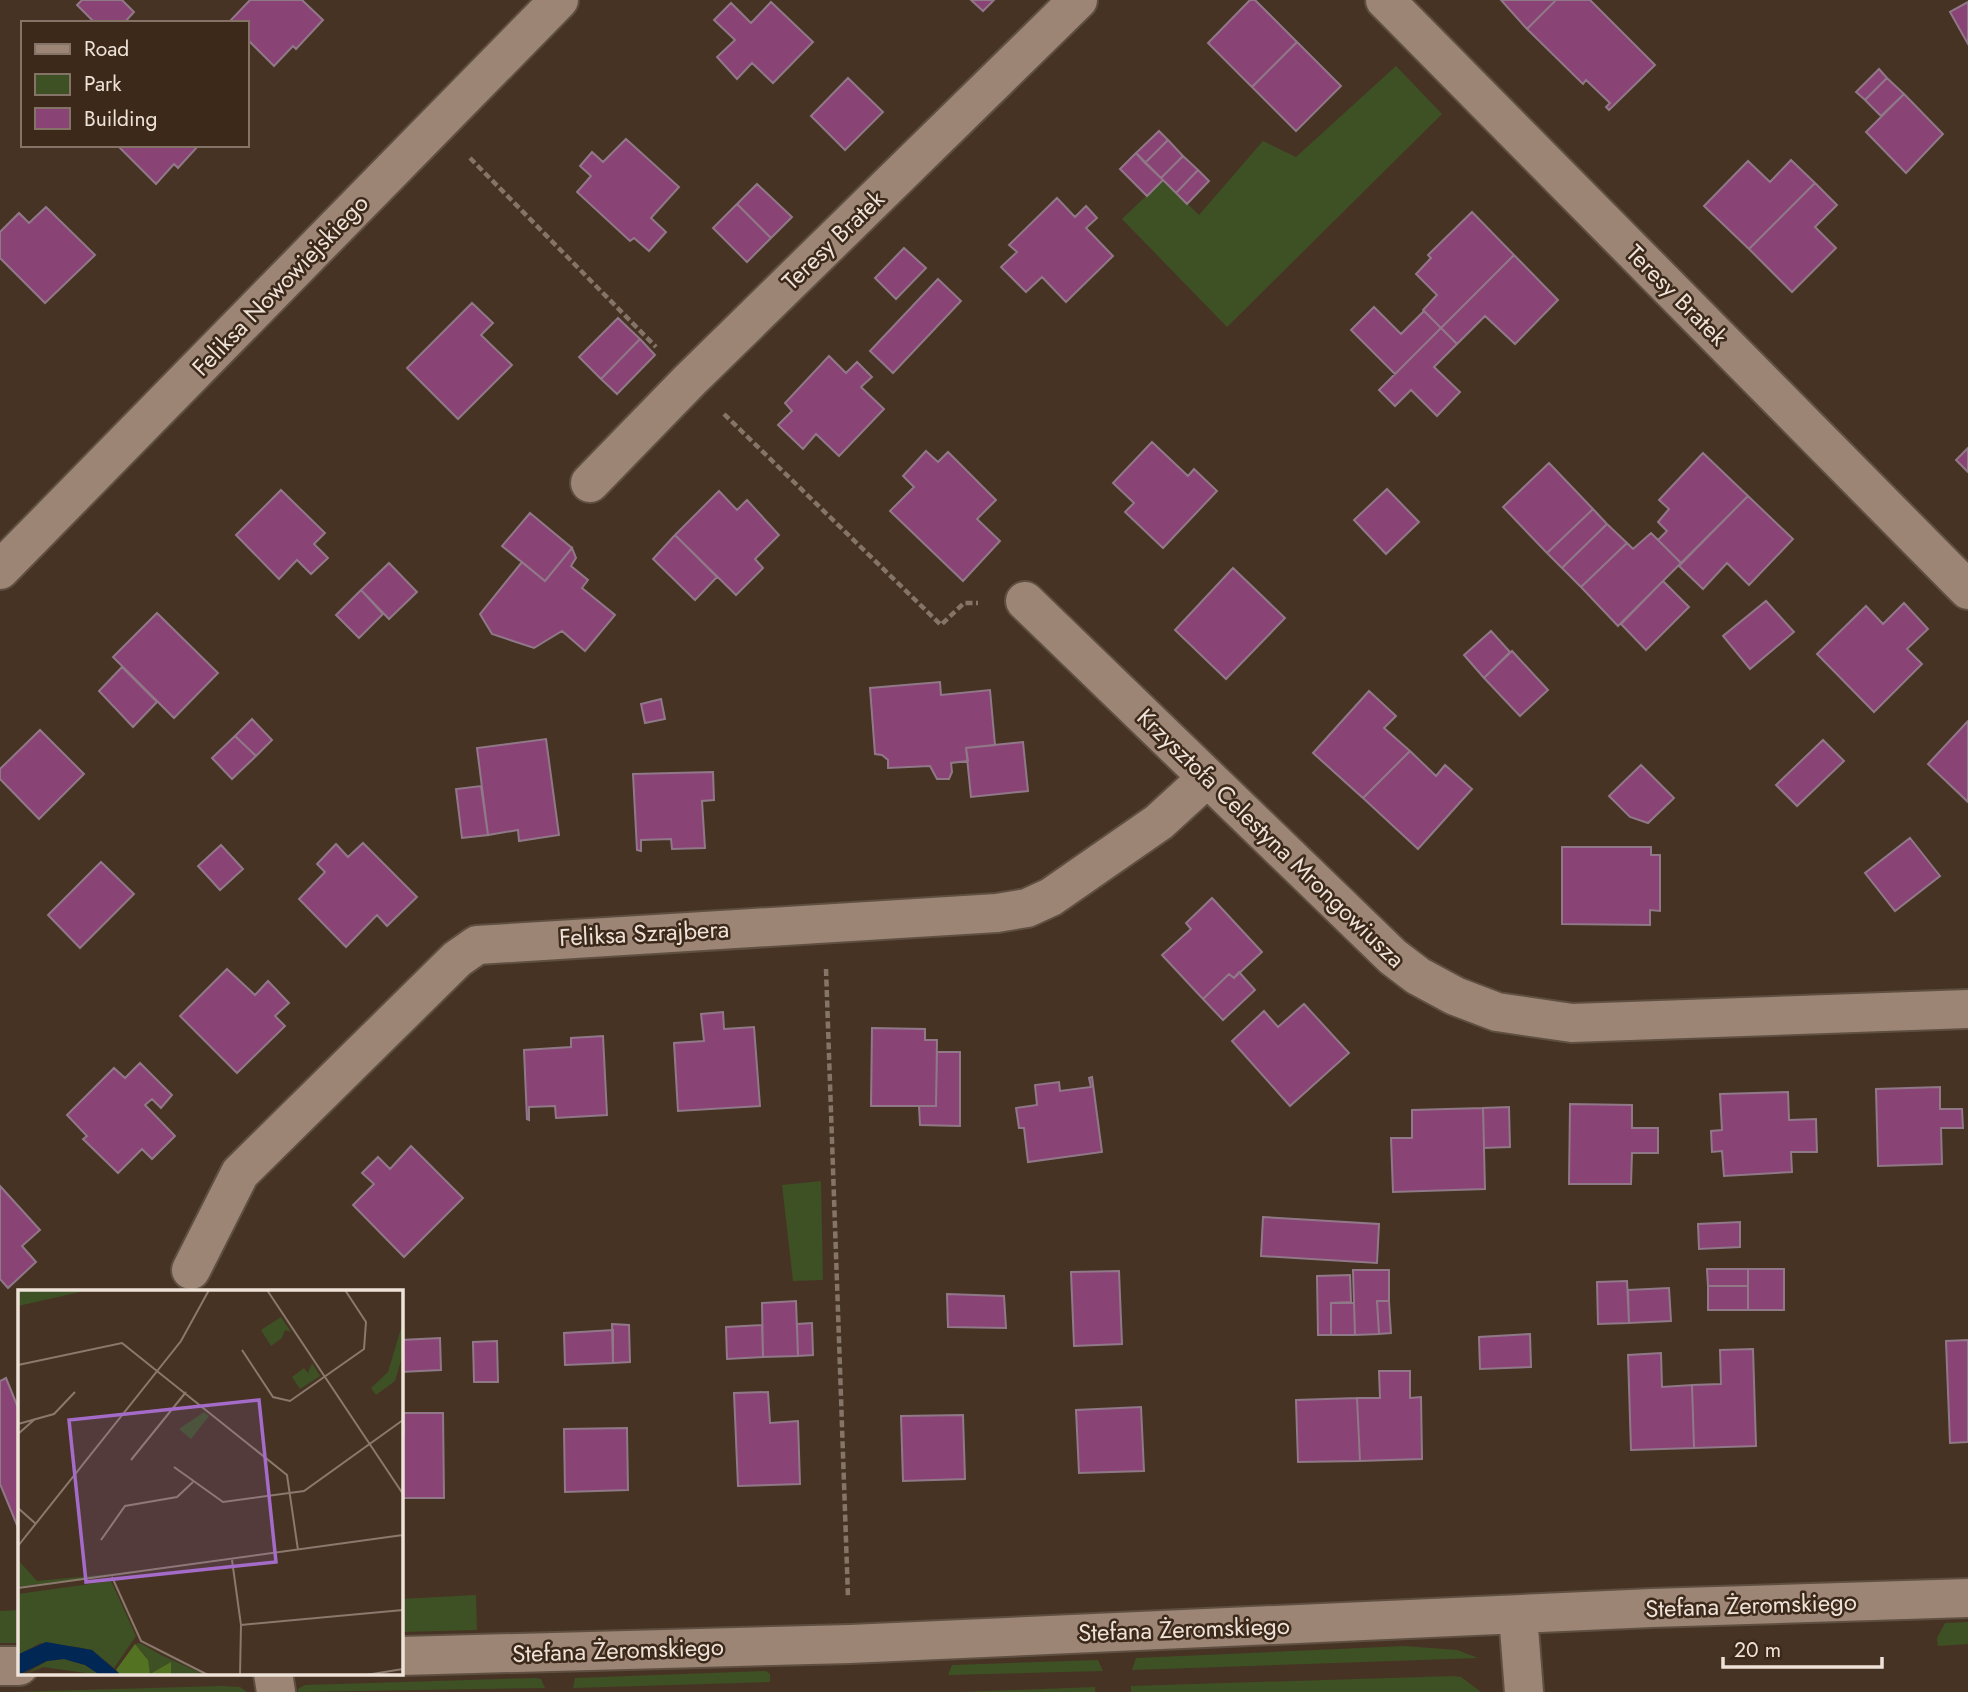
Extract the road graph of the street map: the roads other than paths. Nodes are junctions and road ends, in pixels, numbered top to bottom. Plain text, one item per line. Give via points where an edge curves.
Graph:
1 (559, 0) edge
2 (1078, 0) edge
3 (1385, 0) edge
4 (590, 482) dead end
5 (0, 570) edge
6 (1968, 590) edge
7 (1025, 601) road end
8 (1206, 778) junction
9 (1968, 1009) edge
10 (191, 1270) dead end
11 (1968, 1598) edge
12 (1518, 1615) junction
13 (402, 1657) edge
14 (0, 1666) edge
15 (18, 1666) edge
16 (273, 1674) edge
17 (276, 1692) edge
18 (1524, 1692) edge

1 - 5 street, Feliksa Nowowiejskiego
2 - 4 street, Teresy Bratek
3 - 6 street, Teresy Bratek
7 - 8 street, Krzysztofa Celestyna Mrongowiusza
8 - 9 street, Krzysztofa Celestyna Mrongowiusza via 1393,957 1446,991 1497,1012 1572,1023
8 - 10 street, Feliksa Szrajbera via 1159,822 1051,897 1027,908 477,945 457,959 240,1173
11 - 12 street, Stefana Żeromskiego
12 - 13 street, Stefana Żeromskiego via 850,1644
12 - 18 street
14 - 15 street
16 - 17 street

